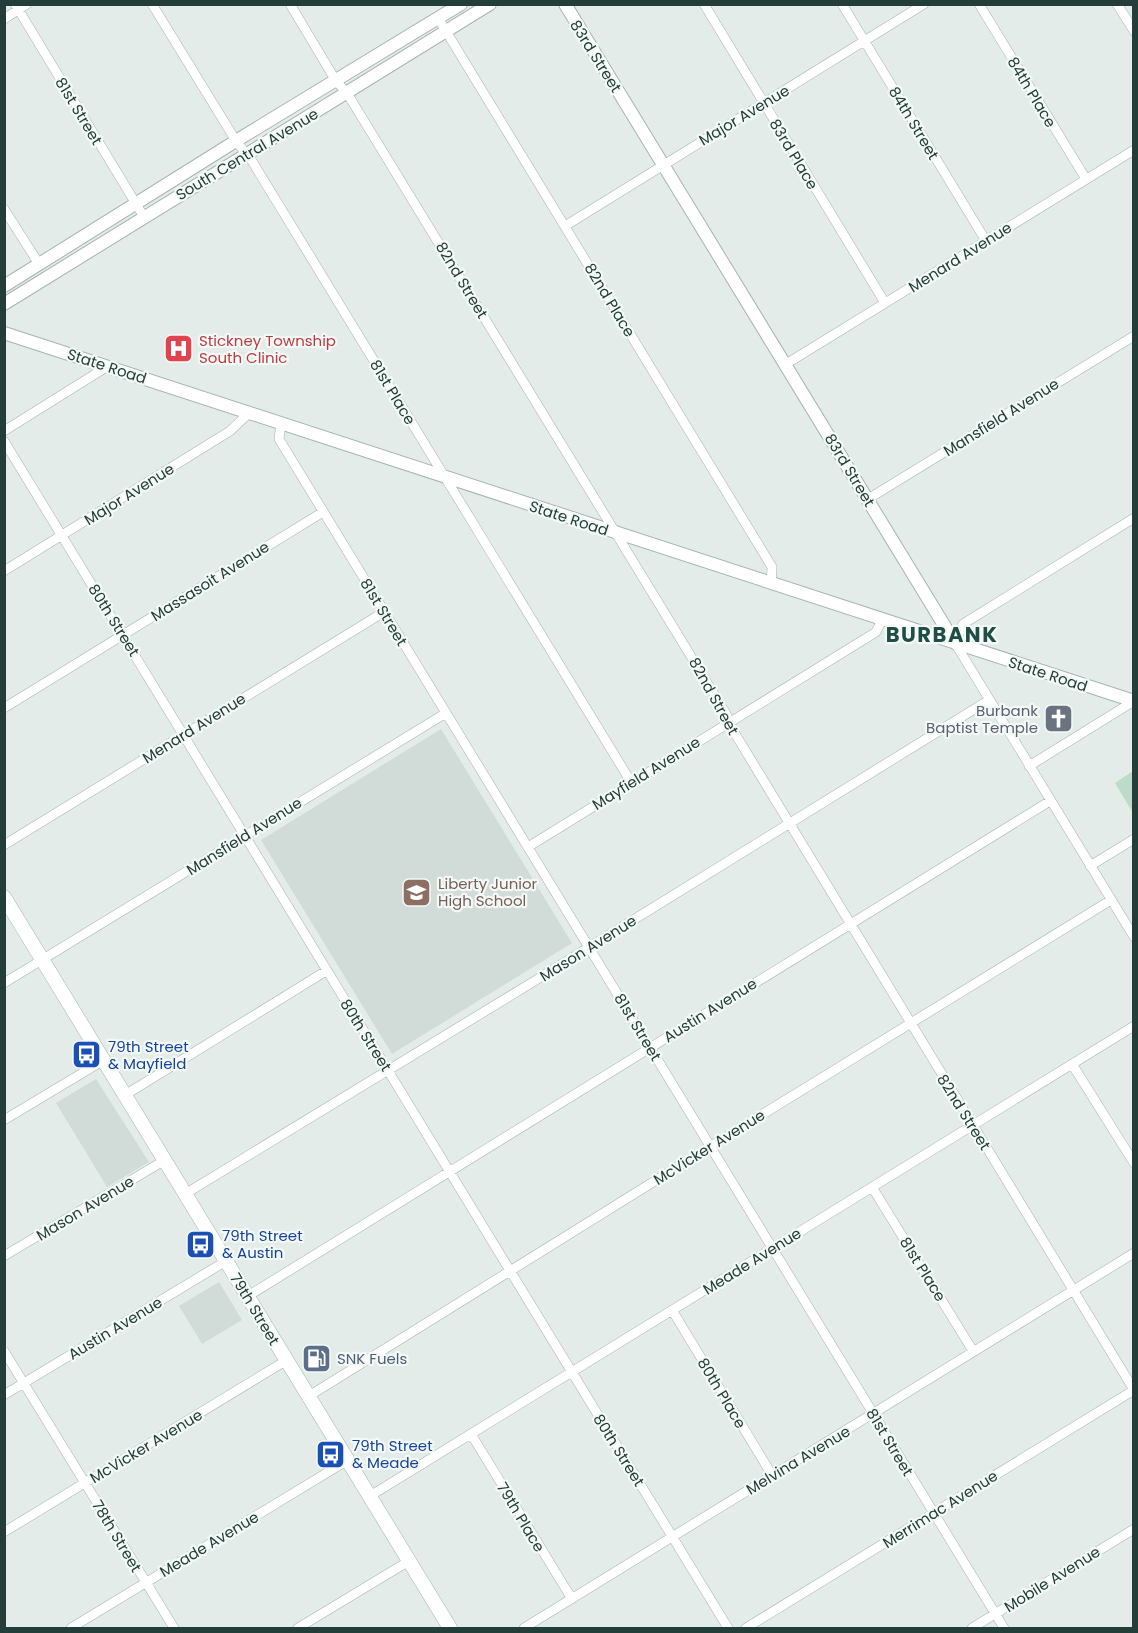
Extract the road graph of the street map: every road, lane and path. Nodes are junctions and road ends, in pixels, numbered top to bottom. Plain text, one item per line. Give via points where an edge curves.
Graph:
1 (27, 4) edge
2 (152, 4) edge
3 (290, 4) edge
4 (461, 4) edge
5 (490, 4) edge
6 (565, 4) edge
7 (704, 4) edge
8 (842, 4) edge
9 (924, 4) edge
10 (979, 4) edge
11 (1117, 4) edge
12 (17, 7) edge
13 (1130, 16) edge
14 (438, 18) junction
15 (4, 19) edge
16 (1134, 31) edge
17 (446, 32) junction
18 (864, 42) junction
19 (336, 81) junction
20 (347, 93) junction
21 (764, 103) junction
22 (236, 141) junction
23 (1134, 150) edge
24 (246, 154) junction
25 (663, 164) junction
26 (1086, 179) junction
27 (136, 204) junction
28 (4, 209) edge
29 (144, 217) junction
30 (565, 226) junction
31 (986, 241) junction
32 (39, 264) junction
33 (4, 286) edge
34 (885, 303) junction
35 (4, 304) edge
36 (4, 333) edge
37 (1134, 336) edge
38 (786, 364) junction
39 (108, 366) junction
40 (250, 412) junction
41 (281, 423) junction
42 (4, 431) edge
43 (4, 441) edge
44 (446, 478) junction
45 (868, 499) junction
46 (323, 512) junction
47 (1134, 518) edge
48 (617, 534) junction
49 (61, 536) junction
50 (4, 570) edge
51 (771, 584) junction
52 (384, 612) junction
53 (882, 620) junction
54 (123, 635) junction
55 (955, 643) junction
56 (988, 700) junction
57 (1133, 701) edge
58 (4, 708) edge
59 (446, 713) junction
60 (730, 722) junction
61 (184, 735) junction
62 (1029, 766) junction
63 (631, 782) junction
64 (1050, 801) junction
65 (789, 824) junction
66 (244, 836) junction
67 (1134, 839) edge
68 (4, 845) edge
69 (528, 847) junction
70 (1090, 866) junction
71 (4, 897) edge
72 (1111, 900) junction
73 (850, 924) junction
74 (1134, 937) edge
75 (589, 946) junction
76 (43, 960) junction
77 (326, 971) junction
78 (4, 983) edge
79 (911, 1024) junction
80 (1134, 1026) edge
81 (650, 1047) junction
82 (104, 1060) junction
83 (1072, 1064) junction
84 (388, 1071) junction
85 (125, 1095) junction
86 (4, 1120) edge
87 (972, 1125) junction
88 (711, 1146) junction
89 (165, 1160) junction
90 (1134, 1163) edge
91 (449, 1171) junction
92 (872, 1187) junction
93 (185, 1194) junction
94 (773, 1248) junction
95 (1134, 1253) edge
96 (4, 1256) edge
97 (226, 1261) junction
98 (510, 1272) junction
99 (1073, 1289) junction
100 (248, 1296) junction
101 (672, 1310) junction
102 (4, 1351) edge
103 (973, 1351) junction
104 (287, 1360) junction
105 (571, 1373) junction
106 (24, 1383) junction
107 (1134, 1390) edge
108 (4, 1395) edge
109 (309, 1396) junction
110 (873, 1414) junction
111 (471, 1434) junction
112 (348, 1460) junction
113 (772, 1475) junction
114 (85, 1483) junction
115 (370, 1496) junction
116 (933, 1513) junction
117 (1134, 1529) edge
118 (4, 1532) edge
119 (673, 1538) junction
120 (409, 1561) junction
121 (146, 1583) junction
122 (572, 1599) junction
123 (995, 1614) junction
124 (71, 1629) edge
125 (174, 1629) edge
126 (298, 1629) edge
127 (450, 1629) edge
128 (524, 1629) edge
129 (728, 1629) edge
130 (746, 1629) edge
131 (972, 1629) edge
132 (1004, 1629) edge

1 - 12 street
2 - 22 street, 81st Place
3 - 19 street, 82nd Street
4 - 14 street, South Central Avenue
5 - 17 street, South Central Avenue
6 - 25 street, 83rd Street
7 - 21 street, 83rd Place
8 - 18 street, 84th Street
9 - 18 street, Major Avenue
10 - 26 street, 84th Place
11 - 13 street
12 - 15 street
12 - 27 street, 81st Street
13 - 16 street
14 - 17 street, 82nd Place
14 - 19 street, South Central Avenue
17 - 20 street, South Central Avenue
17 - 30 street, 82nd Place
18 - 21 street, Major Avenue
18 - 31 street, 84th Street
19 - 20 street, 82nd Street
19 - 22 street, South Central Avenue
20 - 24 street, South Central Avenue
20 - 48 street, 82nd Street
21 - 25 street, Major Avenue
21 - 34 street, 83rd Place
22 - 24 street, 81st Place
22 - 27 street, South Central Avenue
23 - 26 street, Menard Avenue
24 - 29 street, South Central Avenue
24 - 44 street, 81st Place
25 - 30 street, Major Avenue
25 - 38 street, 83rd Street
26 - 31 street, Menard Avenue
27 - 29 street, 81st Street
27 - 32 street, South Central Avenue
28 - 32 street
29 - 35 street, South Central Avenue
30 - 51 street, 82nd Place via 772,567
31 - 34 street, Menard Avenue
32 - 33 street, South Central Avenue
34 - 38 street, Menard Avenue
36 - 39 street, State Road
37 - 45 street, Mansfield Avenue
38 - 45 street, 83rd Street
39 - 40 street, State Road
39 - 42 street
40 - 41 street, State Road
40 - 49 street, Major Avenue via 230,431
41 - 44 street, State Road
41 - 46 street, 81st Street via 279,439
43 - 49 street, 80th Street
44 - 48 street, State Road
44 - 63 street, 81st Place
45 - 55 street, 83rd Street
46 - 52 street, 81st Street
46 - 54 street, Massasoit Avenue
47 - 55 street via 963,624
48 - 51 street, State Road
48 - 60 street, 82nd Street
49 - 50 street, Major Avenue
49 - 54 street, 80th Street
51 - 53 street, State Road
52 - 59 street, 81st Street
52 - 61 street, Menard Avenue
53 - 55 street, State Road
53 - 60 street, Mayfield Avenue via 876,632
54 - 58 street, Massasoit Avenue
54 - 61 street, 80th Street
55 - 56 street, 83rd Street
55 - 57 street, State Road
56 - 62 street, 83rd Street
56 - 65 street, Mason Avenue
57 - 62 street
59 - 66 street, Mansfield Avenue
59 - 69 street, 81st Street
60 - 63 street, Mayfield Avenue
60 - 65 street, 82nd Street
61 - 66 street, 80th Street
61 - 68 street, Menard Avenue
62 - 64 street, 83rd Street
63 - 69 street, Mayfield Avenue
64 - 70 street, 83rd Street
64 - 73 street, Austin Avenue
65 - 73 street, 82nd Street
65 - 75 street, Mason Avenue
66 - 76 street, Mansfield Avenue
66 - 77 street, 80th Street
67 - 70 street
69 - 75 street, 81st Street
70 - 72 street, 83rd Street
71 - 76 main road, 79th Street
72 - 74 street, 83rd Street
72 - 79 street, McVicker Avenue
73 - 79 street, 82nd Street
73 - 81 street, Austin Avenue
75 - 81 street, 81st Street
75 - 84 street, Mason Avenue
76 - 78 street, Mansfield Avenue
76 - 82 main road, 79th Street
77 - 84 street, 80th Street
77 - 85 street
79 - 87 street, 82nd Street
79 - 88 street, McVicker Avenue
80 - 83 street, Meade Avenue
81 - 88 street, 81st Street
81 - 91 street, Austin Avenue
82 - 85 main road, 79th Street
82 - 86 street
83 - 87 street, Meade Avenue
83 - 90 street
84 - 91 street, 80th Street
84 - 93 street, Mason Avenue
85 - 89 main road, 79th Street
87 - 92 street, Meade Avenue
87 - 99 street, 82nd Street
88 - 94 street, 81st Street
88 - 98 street, McVicker Avenue
89 - 93 main road, 79th Street
89 - 96 street, Mason Avenue
91 - 98 street, 80th Street
91 - 100 street, Austin Avenue
92 - 94 street, Meade Avenue
92 - 103 street, 81st Place
93 - 97 main road, 79th Street
94 - 101 street, Meade Avenue
94 - 110 street, 81st Street
95 - 99 street, Melvina Avenue
97 - 100 main road, 79th Street
97 - 106 street, Austin Avenue
98 - 105 street, 80th Street
98 - 109 street, McVicker Avenue
99 - 103 street, Melvina Avenue
99 - 107 street, 82nd Street
100 - 104 main road, 79th Street
101 - 105 street, Meade Avenue
101 - 113 street, 80th Place
102 - 106 street, 78th Street
103 - 110 street, Melvina Avenue
104 - 109 main road, 79th Street
104 - 114 street, McVicker Avenue
105 - 111 street, Meade Avenue
105 - 119 street, 80th Street
106 - 108 street, Austin Avenue
106 - 114 street, 78th Street
107 - 116 street, Merrimac Avenue
109 - 112 main road, 79th Street
110 - 113 street, Melvina Avenue
110 - 116 street, 81st Street
111 - 115 street, Meade Avenue
111 - 122 street, 79th Place
112 - 115 main road, 79th Street
112 - 121 street, Meade Avenue
113 - 119 street, Melvina Avenue
114 - 118 street, McVicker Avenue
114 - 121 street, 78th Street
115 - 120 main road, 79th Street
116 - 123 street, 81st Street
116 - 130 street, Merrimac Avenue
117 - 123 street, Mobile Avenue
119 - 122 street, Melvina Avenue
119 - 129 street, 80th Street
120 - 126 street
120 - 127 main road, 79th Street
121 - 124 street, Meade Avenue
121 - 125 street, 78th Street
122 - 128 street, Melvina Avenue
123 - 131 street, Mobile Avenue
123 - 132 street, 81st Street

